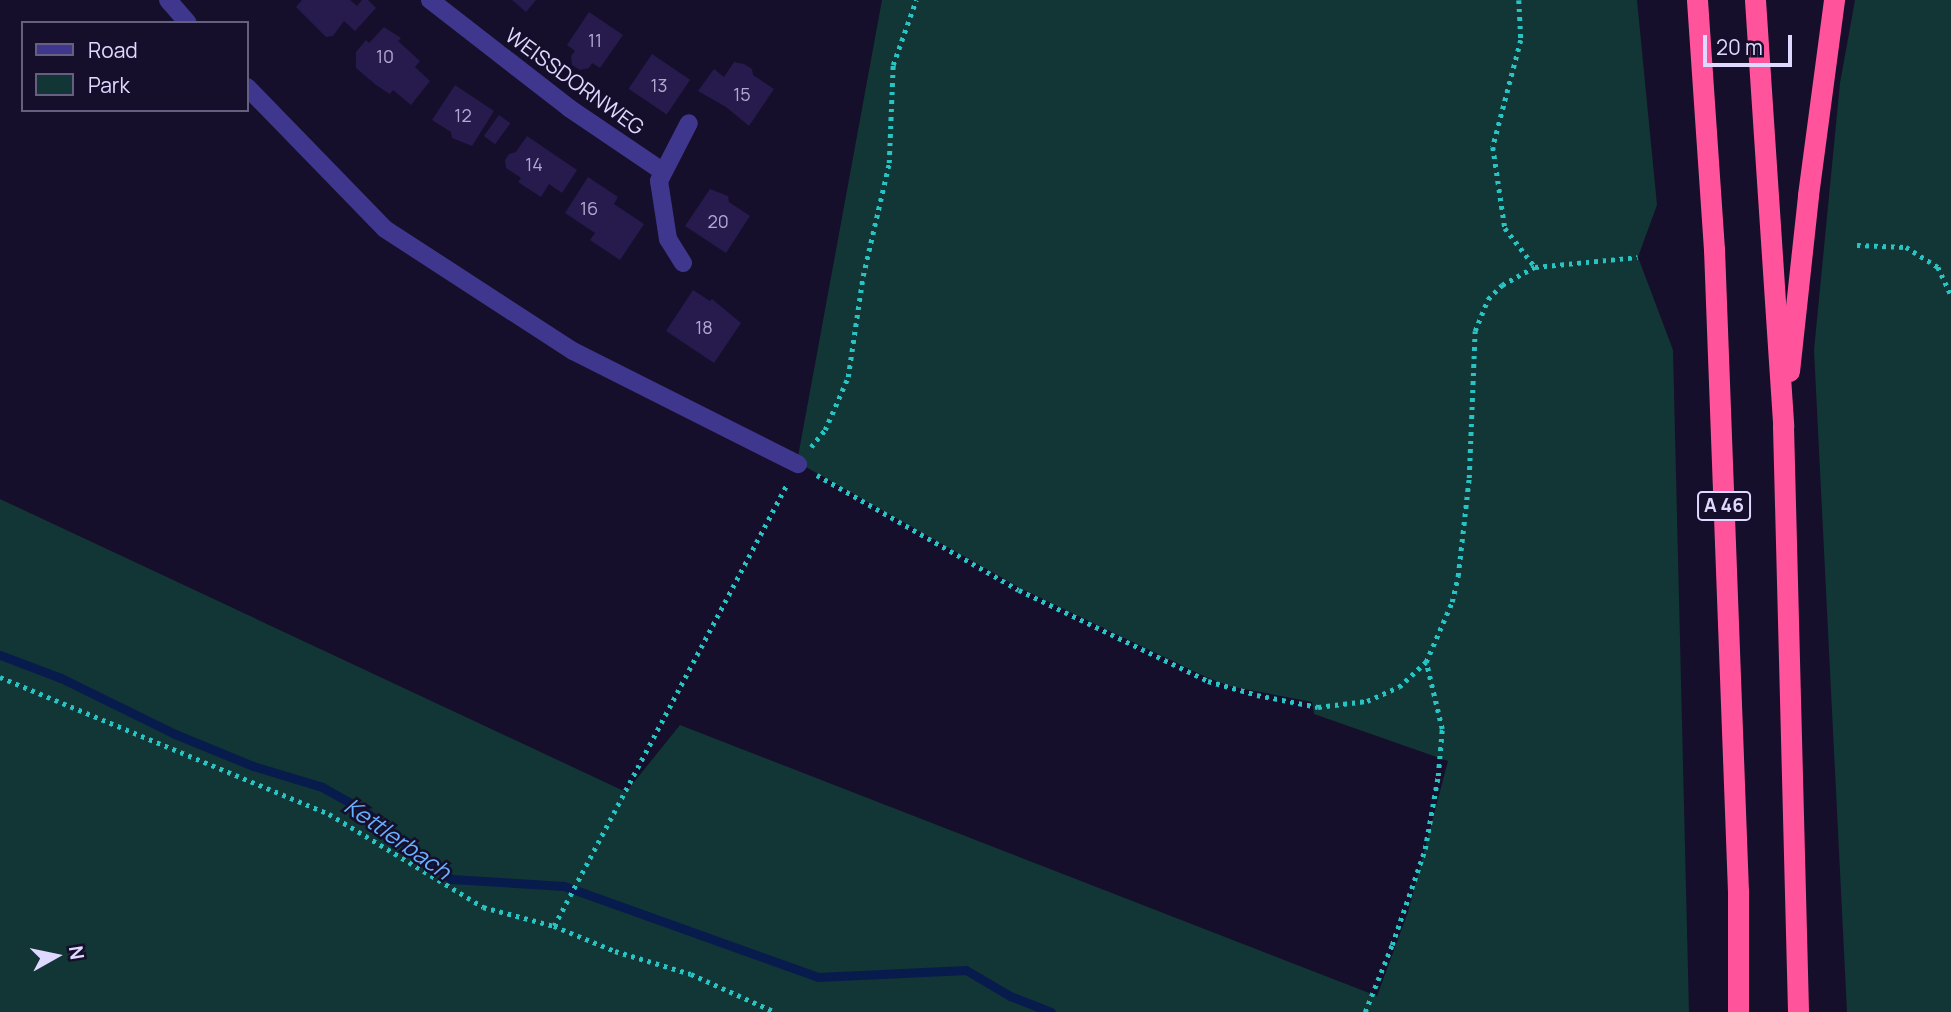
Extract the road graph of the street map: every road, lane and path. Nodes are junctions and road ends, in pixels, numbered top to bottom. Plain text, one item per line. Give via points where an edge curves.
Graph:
1 (168, 0) edge
2 (430, 0) edge
3 (916, 0) edge
4 (1519, 0) edge
5 (1697, 0) edge
6 (1755, 0) edge
7 (1833, 0) edge
8 (186, 21) edge
9 (248, 88) edge
10 (689, 122) dead end
11 (663, 171) junction
12 (1857, 246) dead end
13 (1638, 257) dead end
14 (683, 263) dead end
15 (1535, 267) junction
16 (1951, 295) edge
17 (1783, 426) junction
18 (798, 464) junction
19 (1426, 662) junction
20 (0, 677) edge
21 (554, 926) junction
22 (775, 1012) edge
23 (1365, 1012) edge
24 (1738, 1012) edge
25 (1798, 1012) edge

1 - 8 street
2 - 11 street, WEISSDORNWEG via 569,108
3 - 18 path via 893,65 889,163 863,276 848,377 825,430
4 - 15 path via 1521,40 1493,147 1505,228
5 - 24 highway, A 46 via 1714,250 1738,891
6 - 17 highway
7 - 17 highway
9 - 18 street via 385,229 573,351
10 - 11 street
11 - 14 street via 659,195 668,239
12 - 16 path via 1906,247 1938,267
13 - 15 path
15 - 19 path via 1502,285 1488,299 1475,331 1469,478 1458,576 1443,628
17 - 25 highway
18 - 19 path via 1019,590 1232,689 1318,707 1351,705 1387,694
18 - 21 path
19 - 23 path via 1441,729 1438,776 1425,849
20 - 21 path via 329,814 483,907
21 - 22 path via 691,974

